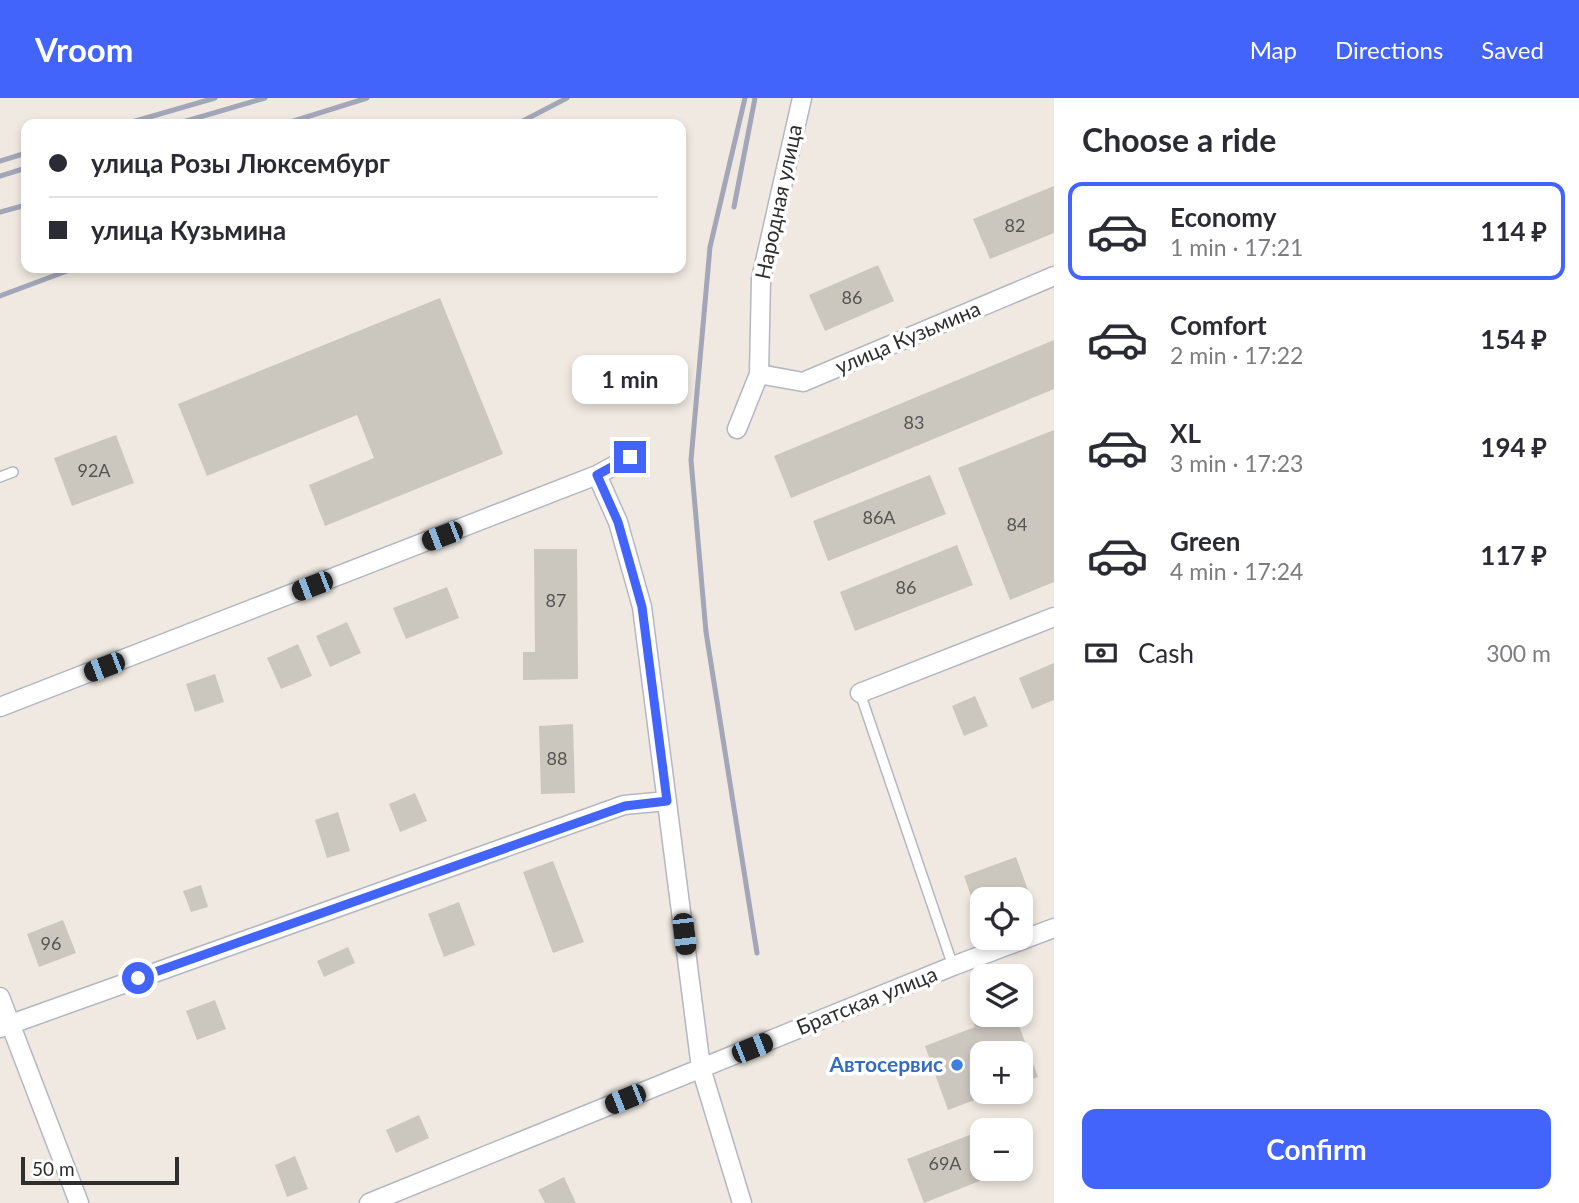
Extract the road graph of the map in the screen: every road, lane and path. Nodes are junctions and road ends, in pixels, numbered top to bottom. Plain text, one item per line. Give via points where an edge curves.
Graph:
1 (802, 98) edge
2 (1054, 276) edge
3 (759, 374) junction
4 (737, 429) dead end
5 (630, 457) dead end
6 (13, 472) dead end
7 (597, 475) junction
8 (0, 477) edge
9 (1054, 617) edge
10 (860, 693) joint
11 (0, 707) edge
12 (667, 801) junction
13 (1054, 928) edge
14 (953, 966) junction
15 (0, 997) edge
16 (5, 1025) edge
17 (701, 1068) junction
18 (79, 1203) edge
19 (369, 1203) edge
20 (742, 1203) edge

1 - 3 street, Народная улица via 761,279
2 - 3 street, улица Кузьмина via 803,382
3 - 4 street, Народная улица
5 - 7 street
6 - 8 lane
7 - 11 street
7 - 12 street via 618,522 642,607
9 - 10 street
10 - 14 lane
12 - 16 street via 625,806
12 - 17 street
13 - 14 street, Братская улица
14 - 17 street, Братская улица
15 - 16 street
16 - 18 street
17 - 19 street, Братская улица
17 - 20 street

